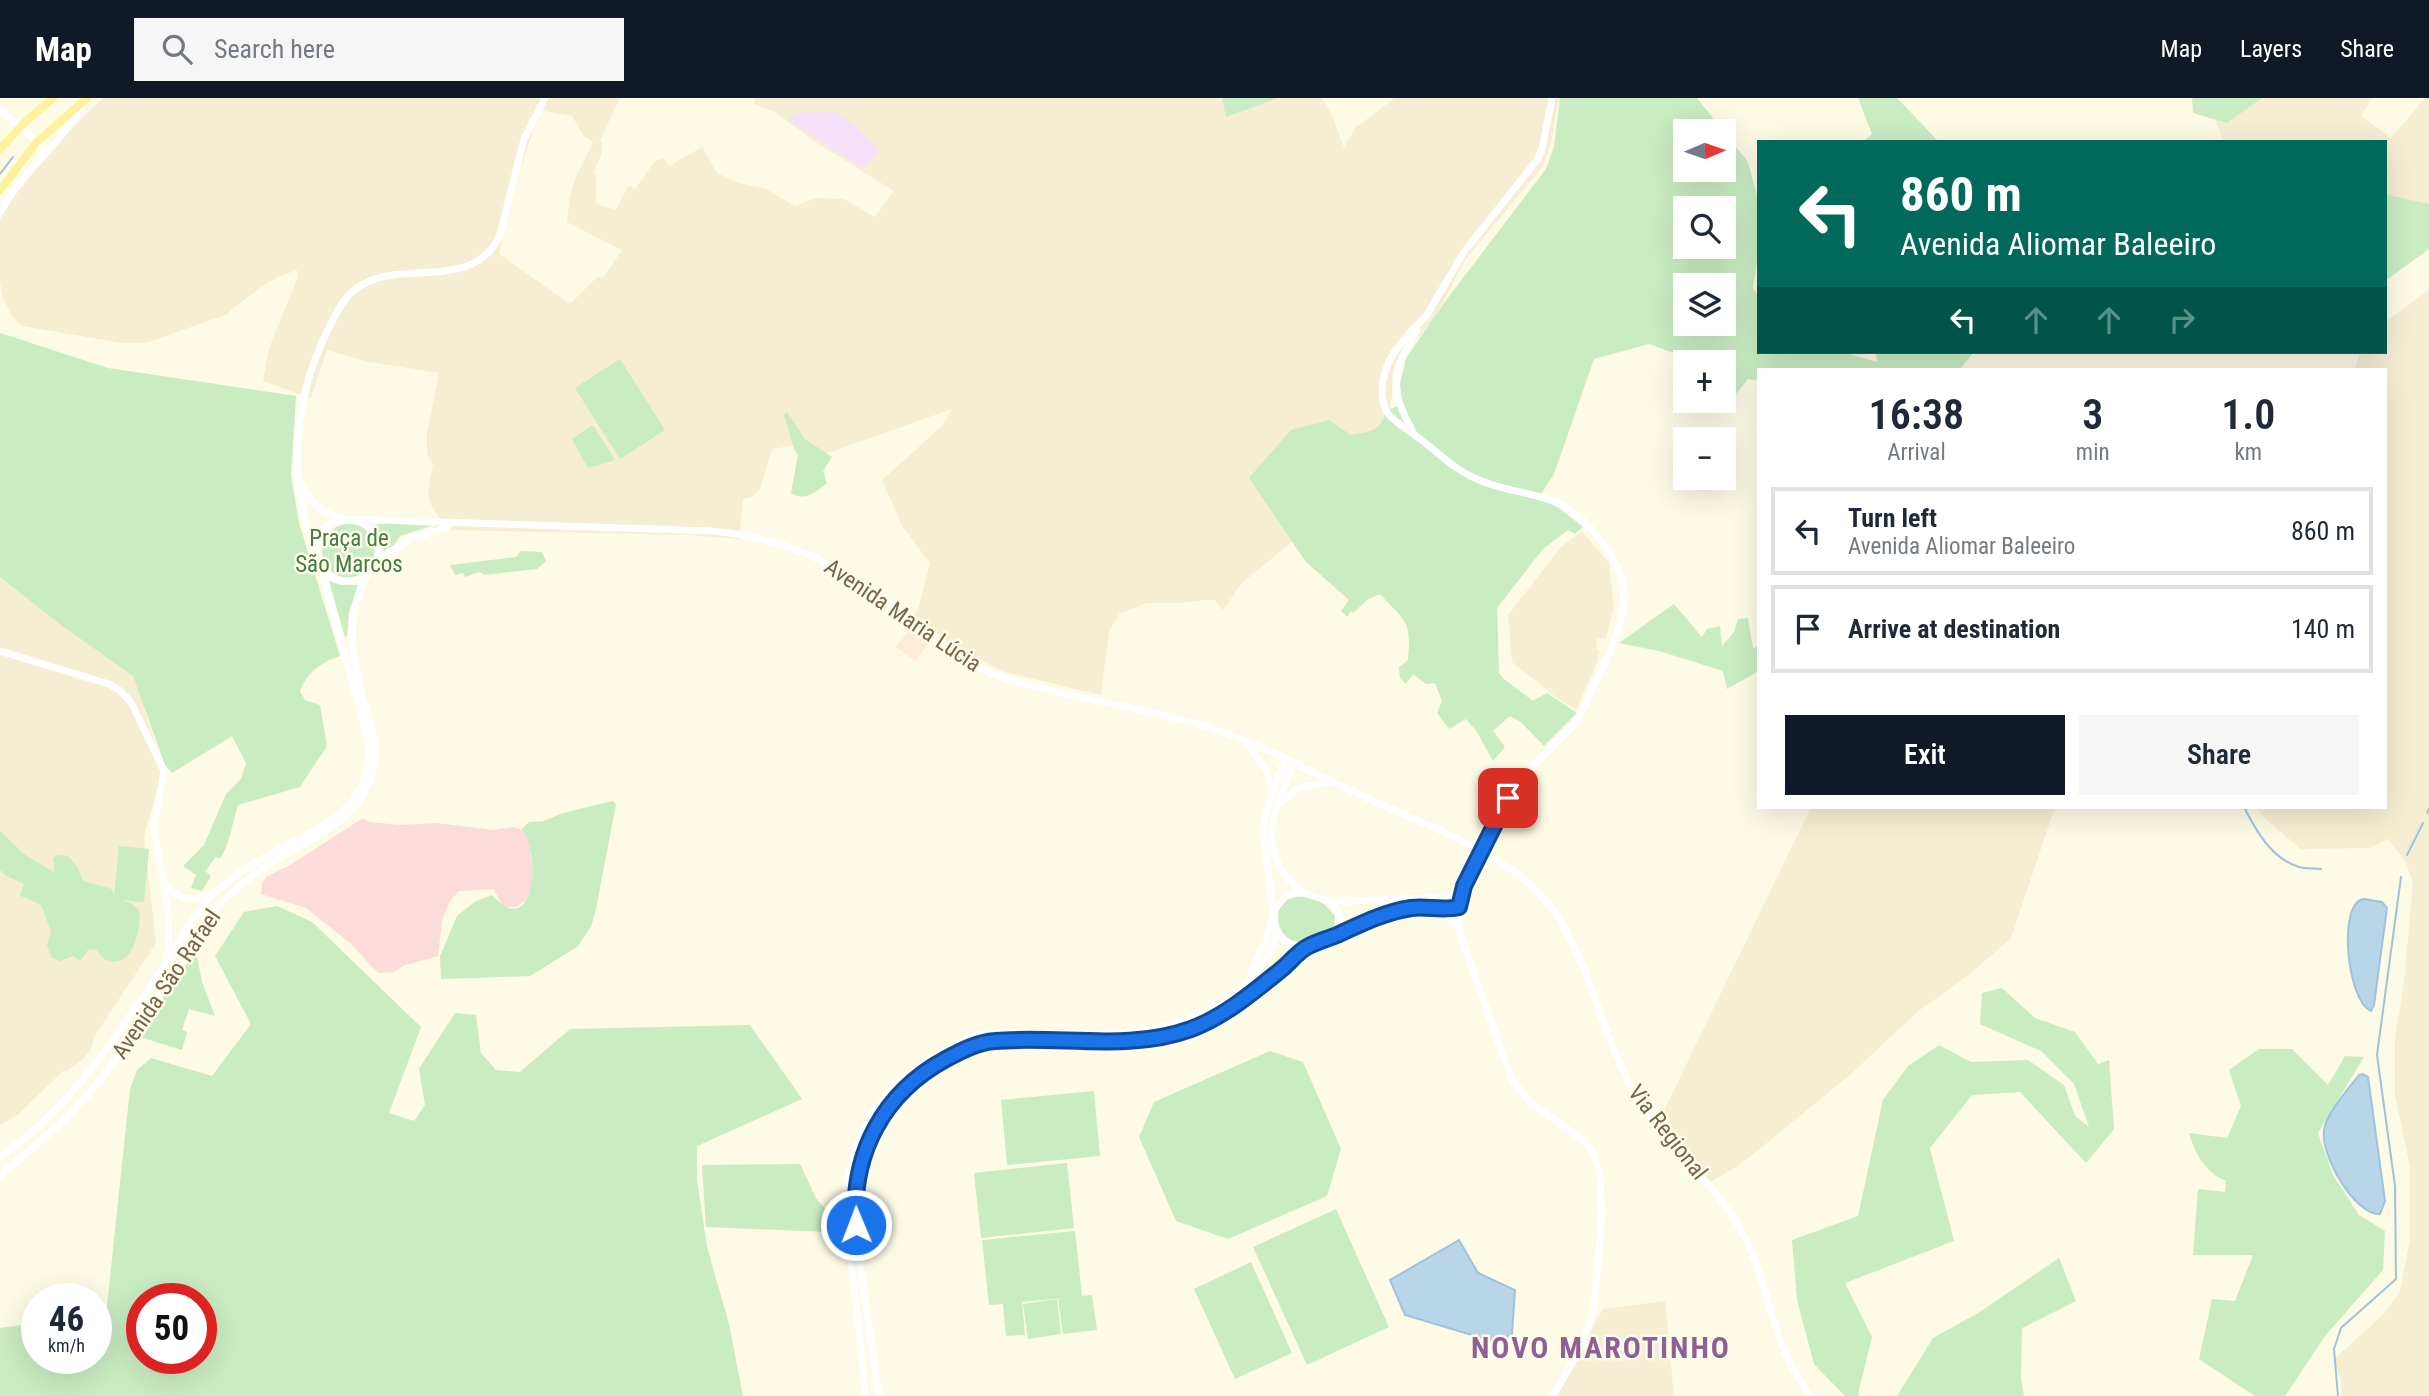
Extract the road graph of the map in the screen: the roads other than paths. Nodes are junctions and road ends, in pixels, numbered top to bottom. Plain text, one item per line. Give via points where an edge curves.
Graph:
1 (53, 98) edge
2 (87, 98) edge
3 (545, 98) edge
4 (1552, 98) edge
5 (0, 110) edge
6 (20, 127) junction
7 (37, 142) junction
8 (0, 149) edge
9 (40, 158) junction
10 (0, 190) edge
11 (0, 213) edge
12 (1427, 315) junction
13 (1414, 434) junction
14 (299, 479) junction
15 (343, 519) junction
16 (352, 519) junction
17 (463, 524) junction
18 (316, 549) junction
19 (320, 565) junction
20 (374, 566) junction
21 (368, 574) junction
22 (0, 651) edge
23 (1249, 744) junction
24 (1289, 762) junction
25 (1333, 782) junction
26 (1272, 792) junction
27 (1278, 806) junction
28 (1482, 852) joint
29 (164, 882) junction
30 (1464, 886) junction
31 (216, 892) junction
32 (1301, 892) junction
33 (1446, 897) junction
34 (1331, 902) junction
35 (1459, 904) junction
36 (1440, 909) junction
37 (1272, 914) junction
38 (1458, 928) junction
39 (1276, 932) junction
40 (1337, 934) junction
41 (1306, 948) junction
42 (164, 966) junction
43 (1241, 988) junction
44 (0, 1157) edge
45 (0, 1176) edge
46 (865, 1396) edge
47 (879, 1396) edge
48 (1553, 1396) edge
49 (1811, 1396) edge

1 - 6 main road
2 - 7 main road
2 - 9 main road via 77,117
3 - 14 main road via 524,139 500,235 484,258 465,267 372,280 354,289 341,306 321,341 304,391 298,430
4 - 12 main road via 1538,160 1464,251
5 - 6 main road
6 - 7 main road
6 - 8 main road
7 - 9 main road
7 - 10 main road
9 - 11 main road
12 - 13 main road via 1396,373 1396,396
12 - 13 main road via 1391,355 1382,382 1387,412
13 - 30 main road via 1476,479 1555,502 1572,512 1606,547 1624,587 1622,618 1578,719 1508,798
14 - 15 main road via 317,507
14 - 18 main road
15 - 16 main road
15 - 18 main road via 325,528
16 - 17 main road, Avenida Maria Lúcia
16 - 20 main road via 367,526 376,540
17 - 20 main road, Avenida Maria Lúcia via 409,539
17 - 23 main road, Avenida Maria Lúcia via 711,531 778,542 847,574 952,653 988,671 1040,688 1195,723
18 - 19 main road
19 - 21 main road via 330,577 345,582
19 - 31 main road, Avenida São Rafael via 368,735 366,774 352,802 334,819 249,866
20 - 21 main road
21 - 45 main road, Avenida São Rafael via 355,603 351,630 353,663 375,748 373,772 362,798 337,824 260,870 218,906 98,1083 60,1125
22 - 29 main road via 109,684 131,702 164,771 154,828
23 - 24 main road, Avenida Maria Lúcia
23 - 26 main road via 1266,771
24 - 25 main road, Avenida Maria Lúcia
24 - 26 main road
24 - 27 main road
25 - 27 main road via 1298,788
25 - 28 main road, Avenida Maria Lúcia
26 - 37 main road via 1263,836
27 - 32 main road via 1271,847 1282,873
28 - 49 main road, Via Regional via 1538,892 1563,925 1584,965 1622,1070 1657,1125 1738,1224 1760,1273 1785,1353
29 - 31 main road via 174,894 187,899
29 - 42 main road via 169,925
30 - 33 main road
30 - 35 main road
31 - 42 main road, Avenida São Rafael
32 - 34 main road
32 - 37 main road via 1286,896
33 - 34 main road
33 - 35 main road
34 - 40 main road via 1341,918
35 - 36 main road
35 - 38 main road
36 - 38 main road
36 - 40 main road via 1391,912
37 - 39 main road
37 - 43 main road via 1266,940
38 - 48 main road via 1512,1080 1532,1104 1584,1141 1600,1175 1601,1234 1594,1309 1576,1358
39 - 41 main road via 1290,946
39 - 43 main road via 1265,958
40 - 41 main road
41 - 47 main road via 1255,990 1176,1034 1140,1040 993,1041 961,1050 929,1068 897,1095 873,1132 854,1198
42 - 44 main road, Avenida São Rafael via 73,1092
43 - 46 main road via 1195,1017 1156,1029 976,1035 922,1063 894,1085 856,1145 848,1176 846,1216

